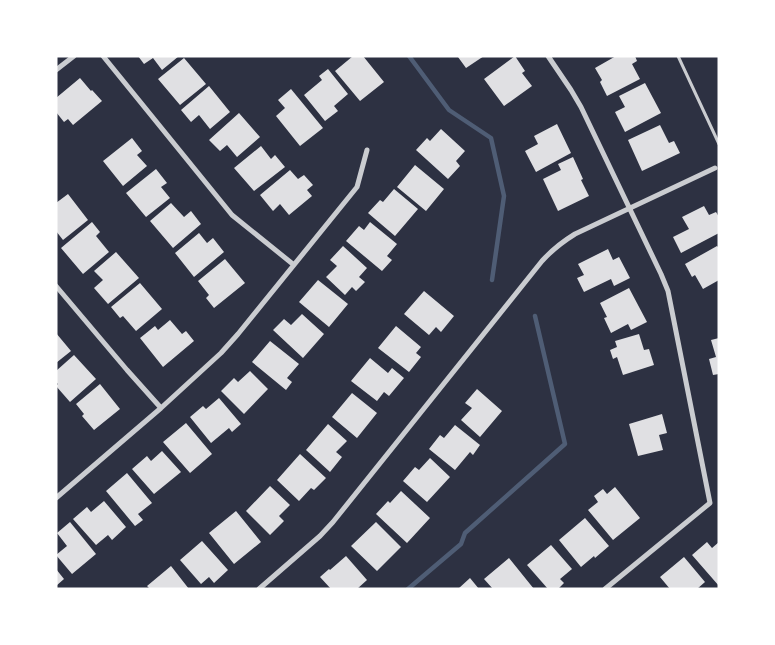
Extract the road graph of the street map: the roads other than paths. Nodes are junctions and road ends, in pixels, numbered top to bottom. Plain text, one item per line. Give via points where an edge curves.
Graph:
1 (74, 56) edge
2 (103, 56) edge
3 (548, 56) edge
4 (678, 56) edge
5 (56, 70) edge
6 (719, 144) edge
7 (367, 150) dead end
8 (715, 168) dead end
9 (630, 208) junction
10 (294, 265) junction
11 (56, 286) edge
12 (161, 408) junction
13 (56, 498) edge
14 (259, 589) edge
15 (605, 589) edge

1 - 5 street
2 - 10 street via 232,215
3 - 9 street via 581,107
4 - 6 lane
7 - 10 street via 357,187
8 - 9 street
9 - 14 street via 575,234 546,256 326,529
9 - 15 street via 668,291 710,503
10 - 12 street via 221,353
11 - 12 street
12 - 13 street

